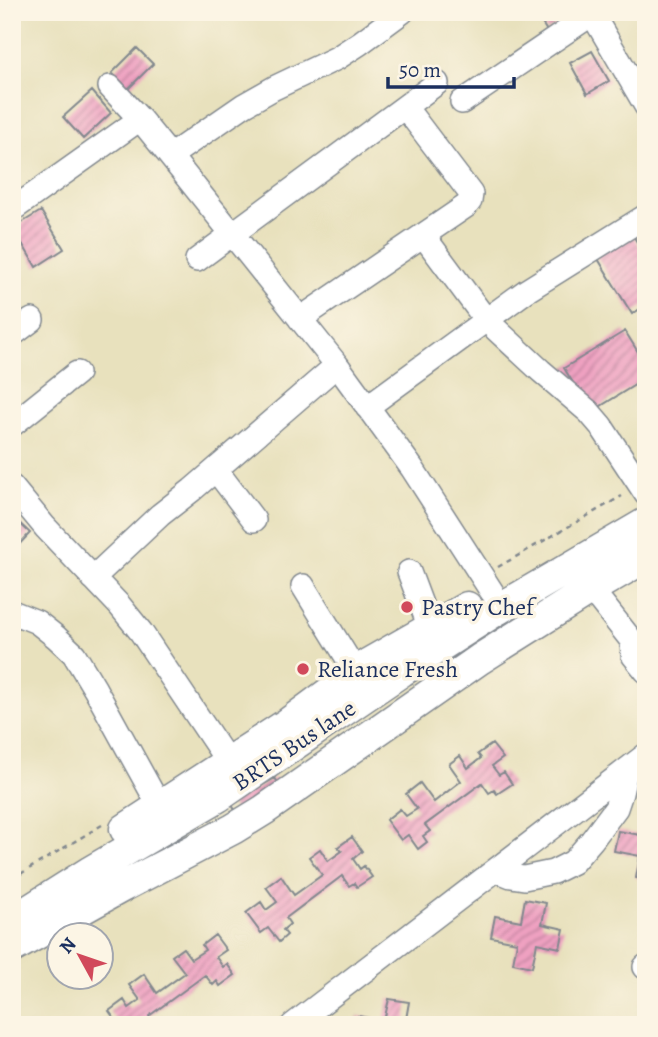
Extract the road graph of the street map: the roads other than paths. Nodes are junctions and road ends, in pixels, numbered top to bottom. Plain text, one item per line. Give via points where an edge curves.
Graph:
1 (402, 12) edge
2 (593, 13) edge
3 (438, 83) dead end
4 (110, 87) dead end
5 (642, 92) edge
6 (462, 102) dead end
7 (405, 107) junction
8 (140, 119) junction
9 (170, 156) junction
10 (12, 210) edge
11 (646, 216) edge
12 (234, 234) junction
13 (423, 235) junction
14 (197, 260) dead end
15 (300, 319) junction
16 (32, 320) dead end
17 (486, 320) junction
18 (12, 335) edge
19 (337, 365) junction
20 (77, 373) dead end
21 (367, 407) junction
22 (12, 425) edge
23 (216, 470) junction
24 (12, 487) edge
25 (646, 494) edge
26 (646, 505) edge
27 (254, 520) dead end
28 (646, 523) edge
29 (646, 557) edge
30 (409, 572) dead end
31 (93, 578) junction
32 (303, 586) dead end
33 (591, 589) junction
34 (492, 592) junction
35 (12, 612) edge
36 (430, 628) junction
37 (639, 643) edge
38 (646, 671) edge
39 (356, 672) junction
40 (646, 755) edge
41 (228, 762) junction
42 (626, 771) junction
43 (160, 807) junction
44 (496, 870) junction
45 (12, 901) edge
46 (12, 921) edge
47 (12, 948) edge
48 (300, 1023) edge

1 - 9 street via 337,58 274,88
2 - 5 street
2 - 6 street
3 - 7 street
4 - 8 street
7 - 12 street
7 - 13 street via 471,194 466,206
8 - 9 street
8 - 10 street
9 - 12 street
11 - 17 street
12 - 14 street
12 - 15 street
13 - 15 street
13 - 17 street
15 - 19 street
16 - 18 street
17 - 21 street
17 - 25 street via 589,412
19 - 21 street
19 - 23 street
20 - 22 street
21 - 34 street
23 - 27 street
23 - 31 street via 141,531
24 - 31 street
26 - 34 main road
28 - 46 main road, BRTS Bus lane via 497,610 218,797
29 - 33 main road
30 - 36 street
31 - 41 street via 141,632
32 - 39 street
33 - 37 street
33 - 47 main road via 480,659 264,810
34 - 36 main road
35 - 43 street via 37,622 74,654
36 - 39 main road
37 - 38 street via 633,655
39 - 41 main road
40 - 42 street
41 - 43 main road
42 - 44 street
42 - 44 street via 615,808 573,862 524,878
43 - 45 main road
44 - 48 street

